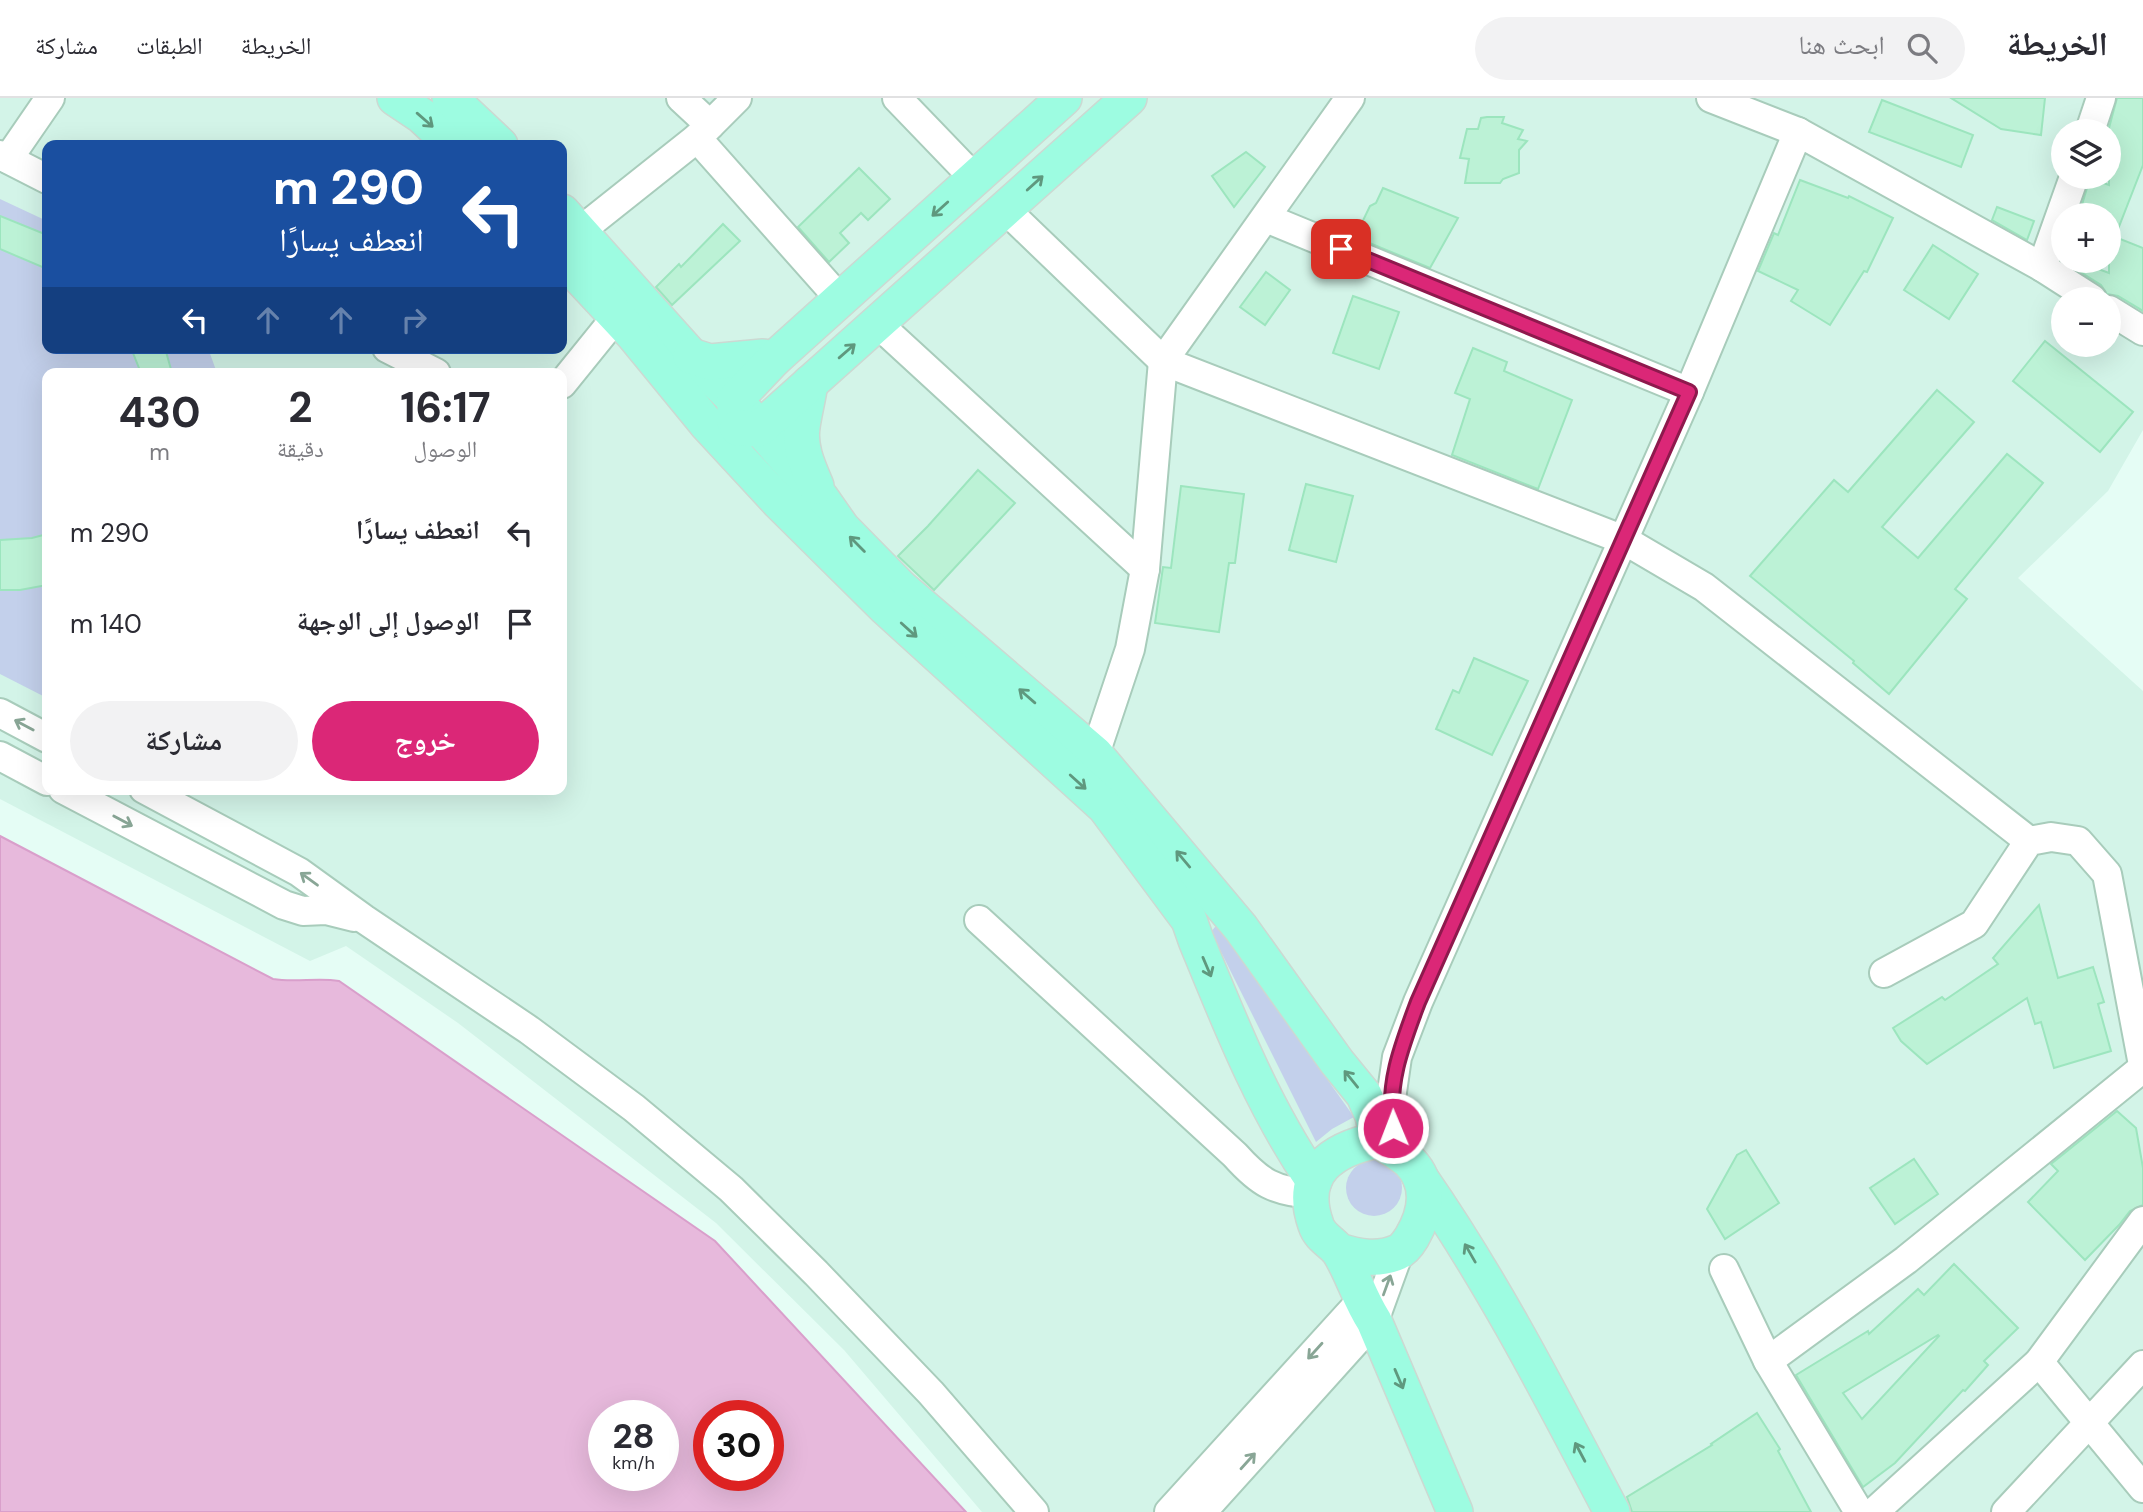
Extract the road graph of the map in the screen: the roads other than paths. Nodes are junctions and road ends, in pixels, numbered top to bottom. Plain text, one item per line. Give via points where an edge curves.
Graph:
1 (50, 98) edge
2 (395, 98) edge
3 (450, 98) edge
4 (681, 98) edge
5 (737, 98) edge
6 (897, 98) edge
7 (1064, 98) edge
8 (1129, 98) edge
9 (1350, 98) edge
10 (1360, 98) edge
11 (1711, 98) edge
12 (2101, 98) edge
13 (2094, 119) edge
14 (704, 131) junction
15 (1798, 132) junction
16 (448, 140) edge
17 (495, 140) edge
18 (4, 157) edge
19 (42, 176) edge
20 (974, 178) junction
21 (2070, 189) edge
22 (1006, 210) junction
23 (1266, 218) junction
24 (568, 234) edge
25 (2042, 267) junction
26 (2073, 287) edge
27 (839, 298) junction
28 (629, 316) junction
29 (2121, 317) edge
30 (878, 324) junction
31 (2143, 331) edge
32 (399, 354) edge
33 (691, 356) junction
34 (774, 359) junction
35 (1163, 360) junction
36 (426, 368) edge
37 (567, 379) edge
38 (810, 383) junction
39 (1689, 392) junction
40 (743, 419) junction
41 (821, 498) junction
42 (779, 502) junction
43 (1624, 540) junction
44 (1145, 569) junction
45 (0, 712) edge
46 (42, 735) edge
47 (1095, 754) junction
48 (0, 756) edge
49 (42, 778) edge
50 (74, 795) edge
51 (155, 795) edge
52 (2029, 841) junction
53 (1214, 896) junction
54 (364, 919) junction
55 (979, 920) dead end
56 (1189, 920) junction
57 (1884, 974) dead end
58 (2143, 1066) edge
59 (1387, 1145) junction
60 (1421, 1179) junction
61 (1313, 1188) junction
62 (2143, 1221) edge
63 (1339, 1251) junction
64 (1399, 1252) junction
65 (1724, 1269) dead end
66 (1368, 1311) junction
67 (1768, 1361) junction
68 (2039, 1362) junction
69 (2143, 1365) edge
70 (2089, 1423) junction
71 (2143, 1488) edge
72 (1034, 1512) edge
73 (1169, 1512) edge
74 (1202, 1512) edge
75 (1455, 1512) edge
76 (1612, 1512) edge
77 (1859, 1512) edge
78 (1874, 1512) edge
79 (2006, 1512) edge

1 - 18 street
2 -> 16 main road
3 - 17 main road
4 - 14 street
5 - 14 street
6 - 20 street
7 - 20 main road
22 -> 8 main road
9 - 10 street
9 - 23 street
11 - 15 street
12 - 13 street
14 - 24 street
14 - 27 street
15 - 25 street
15 - 39 street
18 - 19 street
20 -> 27 main road
21 - 25 street
22 - 30 main road
22 - 35 street
23 - 35 street
23 - 39 street
24 - 28 main road
25 - 26 street
27 - 34 main road
28 - 33 main road
28 - 37 street
28 - 40 main road via 681,375
28 - 42 main road via 706,423
29 - 31 street
38 -> 30 main road
30 - 44 street
32 - 36 street
33 - 34 main road via 710,362
33 - 40 main road
34 - 40 main road
35 - 43 street
35 - 44 street
38 - 40 main road
38 - 41 main road via 802,444
39 - 43 street
40 - 41 main road
40 - 42 main road via 750,453 770,477
47 -> 41 main road via 901,588 842,528
42 -> 56 main road via 886,608 1105,807
43 - 52 street via 1704,587
43 - 59 street via 1418,1002 1397,1057
44 - 47 street via 1130,649
46 -> 45 street
53 -> 47 main road
48 - 49 street
50 -> 54 street via 284,905
54 -> 51 street via 299,872
52 - 57 street via 1974,924
52 - 58 street via 2051,837 2078,841 2107,874
53 - 56 main road
59 -> 53 main road via 1364,1095
54 - 72 street via 592,1077 731,1189 931,1393
55 - 61 street via 1253,1175 1285,1192
56 -> 61 main road via 1247,1062
58 - 67 street via 1906,1261
59 - 60 main road via 1410,1162
59 - 61 main road via 1357,1144 1339,1152 1324,1164
60 - 64 main road via 1423,1217
76 -> 60 main road via 1503,1307
61 - 63 main road via 1316,1226
62 - 68 street
63 - 64 main road via 1364,1258
63 - 66 main road
66 -> 64 street
65 - 67 street
66 -> 73 street
74 -> 66 street
66 -> 75 main road
67 - 77 street
68 - 70 street
68 - 78 street
69 - 70 street
70 - 71 street
70 - 79 street

